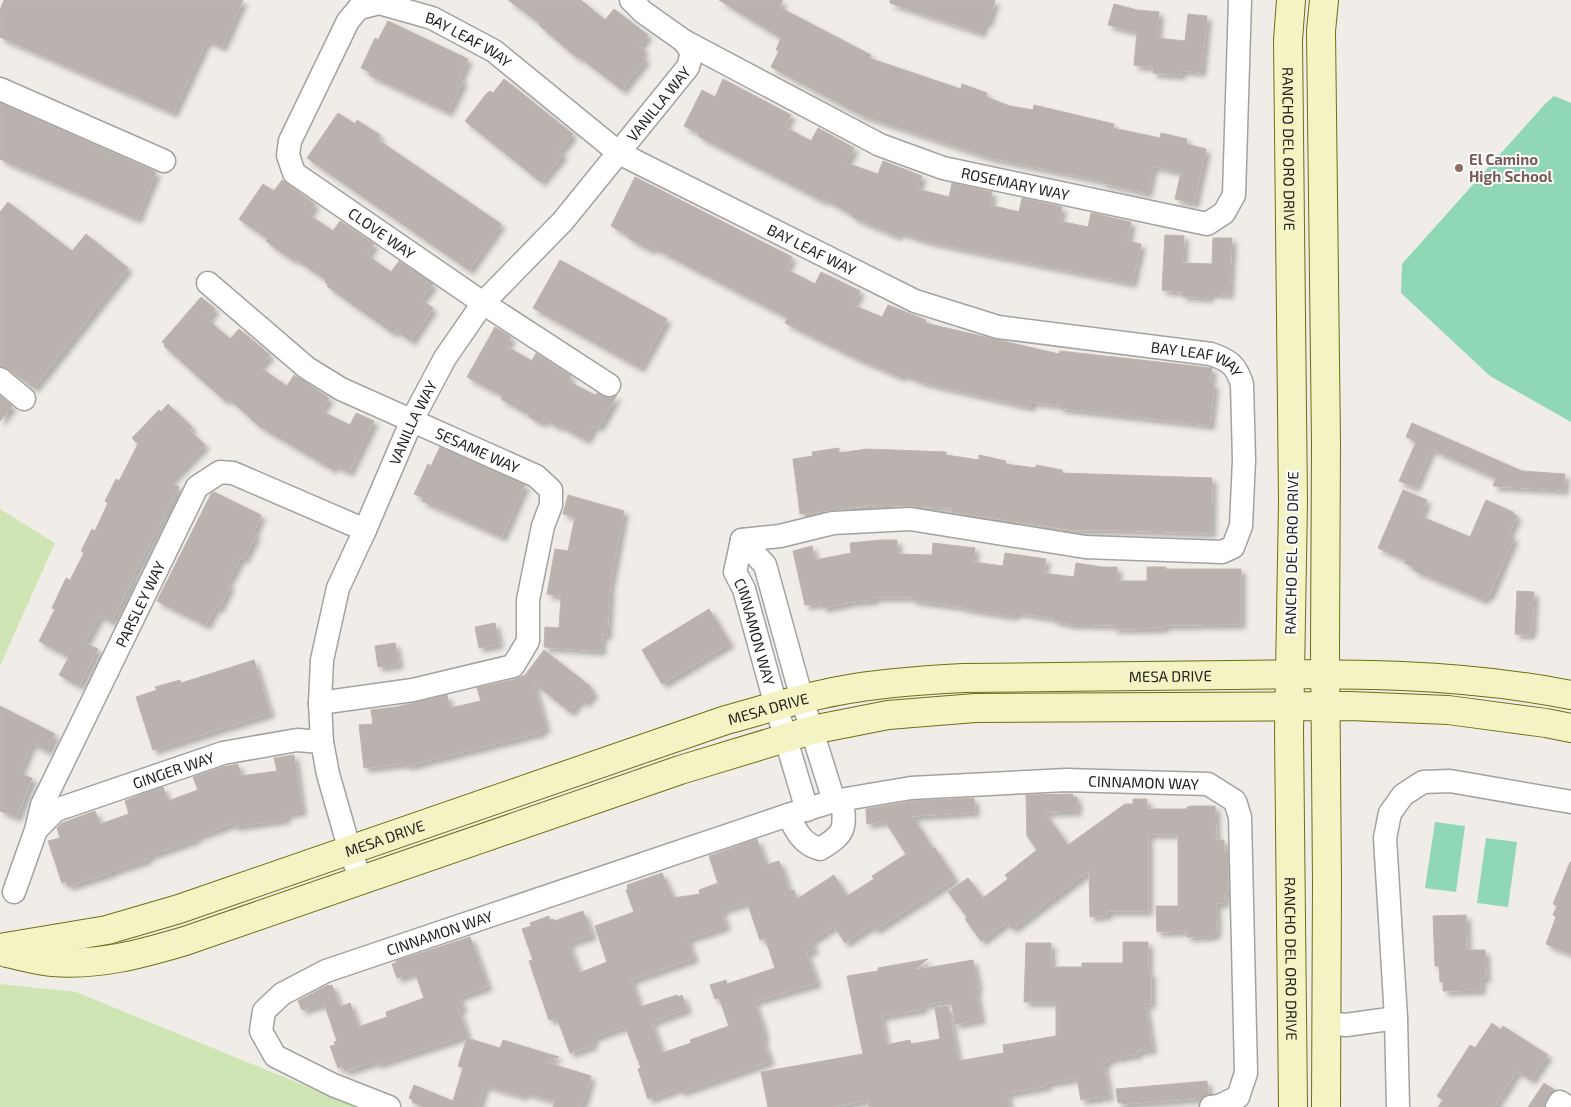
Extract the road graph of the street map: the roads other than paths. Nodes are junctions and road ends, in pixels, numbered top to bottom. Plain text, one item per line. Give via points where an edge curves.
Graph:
1 (631, 0) edge
2 (1240, 0) edge
3 (1291, 0) edge
4 (1324, 0) edge
5 (348, 21) joint
6 (684, 41) junction
7 (0, 89) edge
8 (619, 153) junction
9 (164, 161) dead end
10 (208, 283) dead end
11 (483, 303) junction
12 (0, 379) edge
13 (609, 385) dead end
14 (24, 399) dead end
15 (412, 420) junction
16 (1244, 460) joint
17 (365, 530) junction
18 (1290, 674) junction
19 (1325, 674) junction
20 (1571, 695) edge
21 (789, 702) junction
22 (320, 703) junction
23 (1290, 706) junction
24 (1325, 706) junction
25 (1571, 728) edge
26 (812, 730) junction
27 (785, 737) junction
28 (322, 742) junction
29 (838, 801) junction
30 (1571, 802) edge
31 (798, 812) junction
32 (36, 830) junction
33 (350, 851) junction
34 (361, 880) junction
35 (14, 892) dead end
36 (1292, 945) junction
37 (0, 949) edge
38 (1396, 1018) junction
39 (1327, 1023) junction
40 (1293, 1029) junction
41 (389, 1107) edge
42 (1211, 1107) edge
43 (1293, 1107) edge
44 (1320, 1107) edge
45 (1326, 1107) edge
46 (1398, 1107) edge
47 (1557, 1107) edge
48 (1568, 1107) edge

1 - 6 street, ROSEMARY WAY
2 - 6 street, ROSEMARY WAY via 1234,196 1224,213 1207,224 943,168 880,145
3 - 18 main road, RANCHO DEL ORO DRIVE via 1288,40 1293,502
4 - 19 main road via 1321,31
5 - 8 street, BAY LEAF WAY via 360,8 378,3 432,18 494,51
5 - 11 street, CLOVE WAY via 290,142 288,155 294,172
6 - 8 street, VANILLA WAY via 692,53 688,67
7 - 9 street
8 - 11 street, VANILLA WAY via 563,220
8 - 16 street, BAY LEAF WAY via 915,301 998,327 1211,354 1226,359 1238,372 1242,384
10 - 15 street, SESAME WAY via 307,368 341,389
11 - 13 street, CLOVE WAY
11 - 15 street, VANILLA WAY via 445,358
12 - 14 street
15 - 17 street, VANILLA WAY
15 - 22 street, SESAME WAY via 536,476 551,490 551,505 543,526 528,600 528,641 513,666 413,690
16 - 21 street, CINNAMON WAY via 1241,526 1232,547 1222,552 1085,547 910,520 833,522 780,536 742,540 735,572
17 - 22 street, VANILLA WAY via 338,588 322,660
17 - 32 street, PARSLEY WAY via 233,473 220,472 197,487 42,806
18 - 19 main road, MESA DRIVE
18 - 21 main road, MESA DRIVE via 964,678 904,682
18 - 23 main road, RANCHO DEL ORO DRIVE
19 - 20 main road, MESA DRIVE via 1462,679
19 - 24 main road
21 - 26 street, CINNAMON WAY
21 - 27 street, CINNAMON WAY
21 - 33 main road, MESA DRIVE via 726,720
22 - 28 street, VANILLA WAY
23 - 24 main road, MESA DRIVE
23 - 26 main road, MESA DRIVE via 975,708 888,715
23 - 36 main road, RANCHO DEL ORO DRIVE
24 - 25 main road, MESA DRIVE via 1448,710
24 - 39 main road
26 - 27 main road, MESA DRIVE
26 - 29 street, CINNAMON WAY
27 - 31 street, CINNAMON WAY
27 - 34 main road, MESA DRIVE
28 - 32 street, GINGER WAY via 297,740 223,753 56,810
28 - 33 street, VANILLA WAY
29 - 31 street, CINNAMON WAY
29 - 31 street, CINNAMON WAY via 845,820 842,832 820,849 810,846 797,834
29 - 42 street, CINNAMON WAY via 911,788 1066,780 1208,784 1235,800 1240,817 1246,1073 1238,1097
30 - 38 street via 1450,782 1423,782 1403,795 1390,813 1385,838
31 - 41 street, CINNAMON WAY via 326,971 282,994 264,1010 261,1031 275,1056 333,1085
32 - 35 street, PARSLEY WAY
33 - 34 street, VANILLA WAY
33 - 37 main road, MESA DRIVE via 107,930
34 - 37 main road, MESA DRIVE via 134,956 86,964 50,962
36 - 39 main road via 1308,1004 1318,1018
36 - 40 main road, RANCHO DEL ORO DRIVE
38 - 39 street via 1346,1025
38 - 46 street
39 - 45 main road
40 - 43 main road, RANCHO DEL ORO DRIVE
40 - 44 main road via 1303,1031 1309,1039
47 - 48 street via 1560,1102

